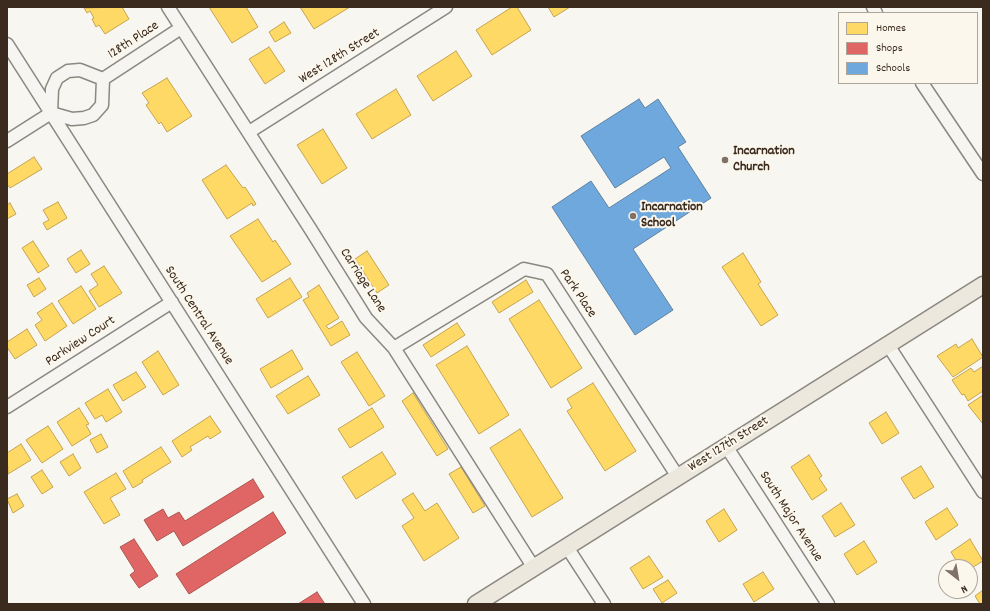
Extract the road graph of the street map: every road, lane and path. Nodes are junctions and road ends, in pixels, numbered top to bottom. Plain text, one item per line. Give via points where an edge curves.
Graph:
1 (168, 7) edge
2 (446, 7) edge
3 (181, 28) junction
4 (7, 44) edge
5 (103, 79) junction
6 (923, 84) edge
7 (51, 113) junction
8 (249, 132) junction
9 (7, 140) edge
10 (983, 174) edge
11 (983, 285) edge
12 (172, 302) junction
13 (888, 345) junction
14 (394, 348) junction
15 (7, 407) edge
16 (726, 446) junction
17 (678, 477) junction
18 (983, 492) edge
19 (567, 547) junction
20 (534, 568) junction
21 (364, 604) edge
22 (476, 604) edge
23 (604, 604) edge
24 (828, 604) edge

1 - 3 street, Carriage Lane
2 - 8 street, West 128th Street
3 - 5 street, 128th Place
3 - 8 street, Carriage Lane
4 - 7 street, South Central Avenue
5 - 7 street, 128th Place via 102,104 93,114 72,119
5 - 7 street, 128th Place via 80,70 68,71 57,78 52,89
6 - 10 street
7 - 9 street
7 - 12 street, South Central Avenue
8 - 14 street, Carriage Lane via 366,318
11 - 13 main road, West 127th Street
12 - 15 street, Parkview Court
12 - 21 street, South Central Avenue
13 - 16 main road, West 127th Street
13 - 18 street
14 - 17 street, Park Place via 524,269 547,274
14 - 20 street, Carriage Lane
16 - 17 main road, West 127th Street
16 - 24 street, South Major Avenue
17 - 19 main road, West 127th Street
19 - 20 main road, West 127th Street
19 - 23 street
20 - 22 main road, West 127th Street

